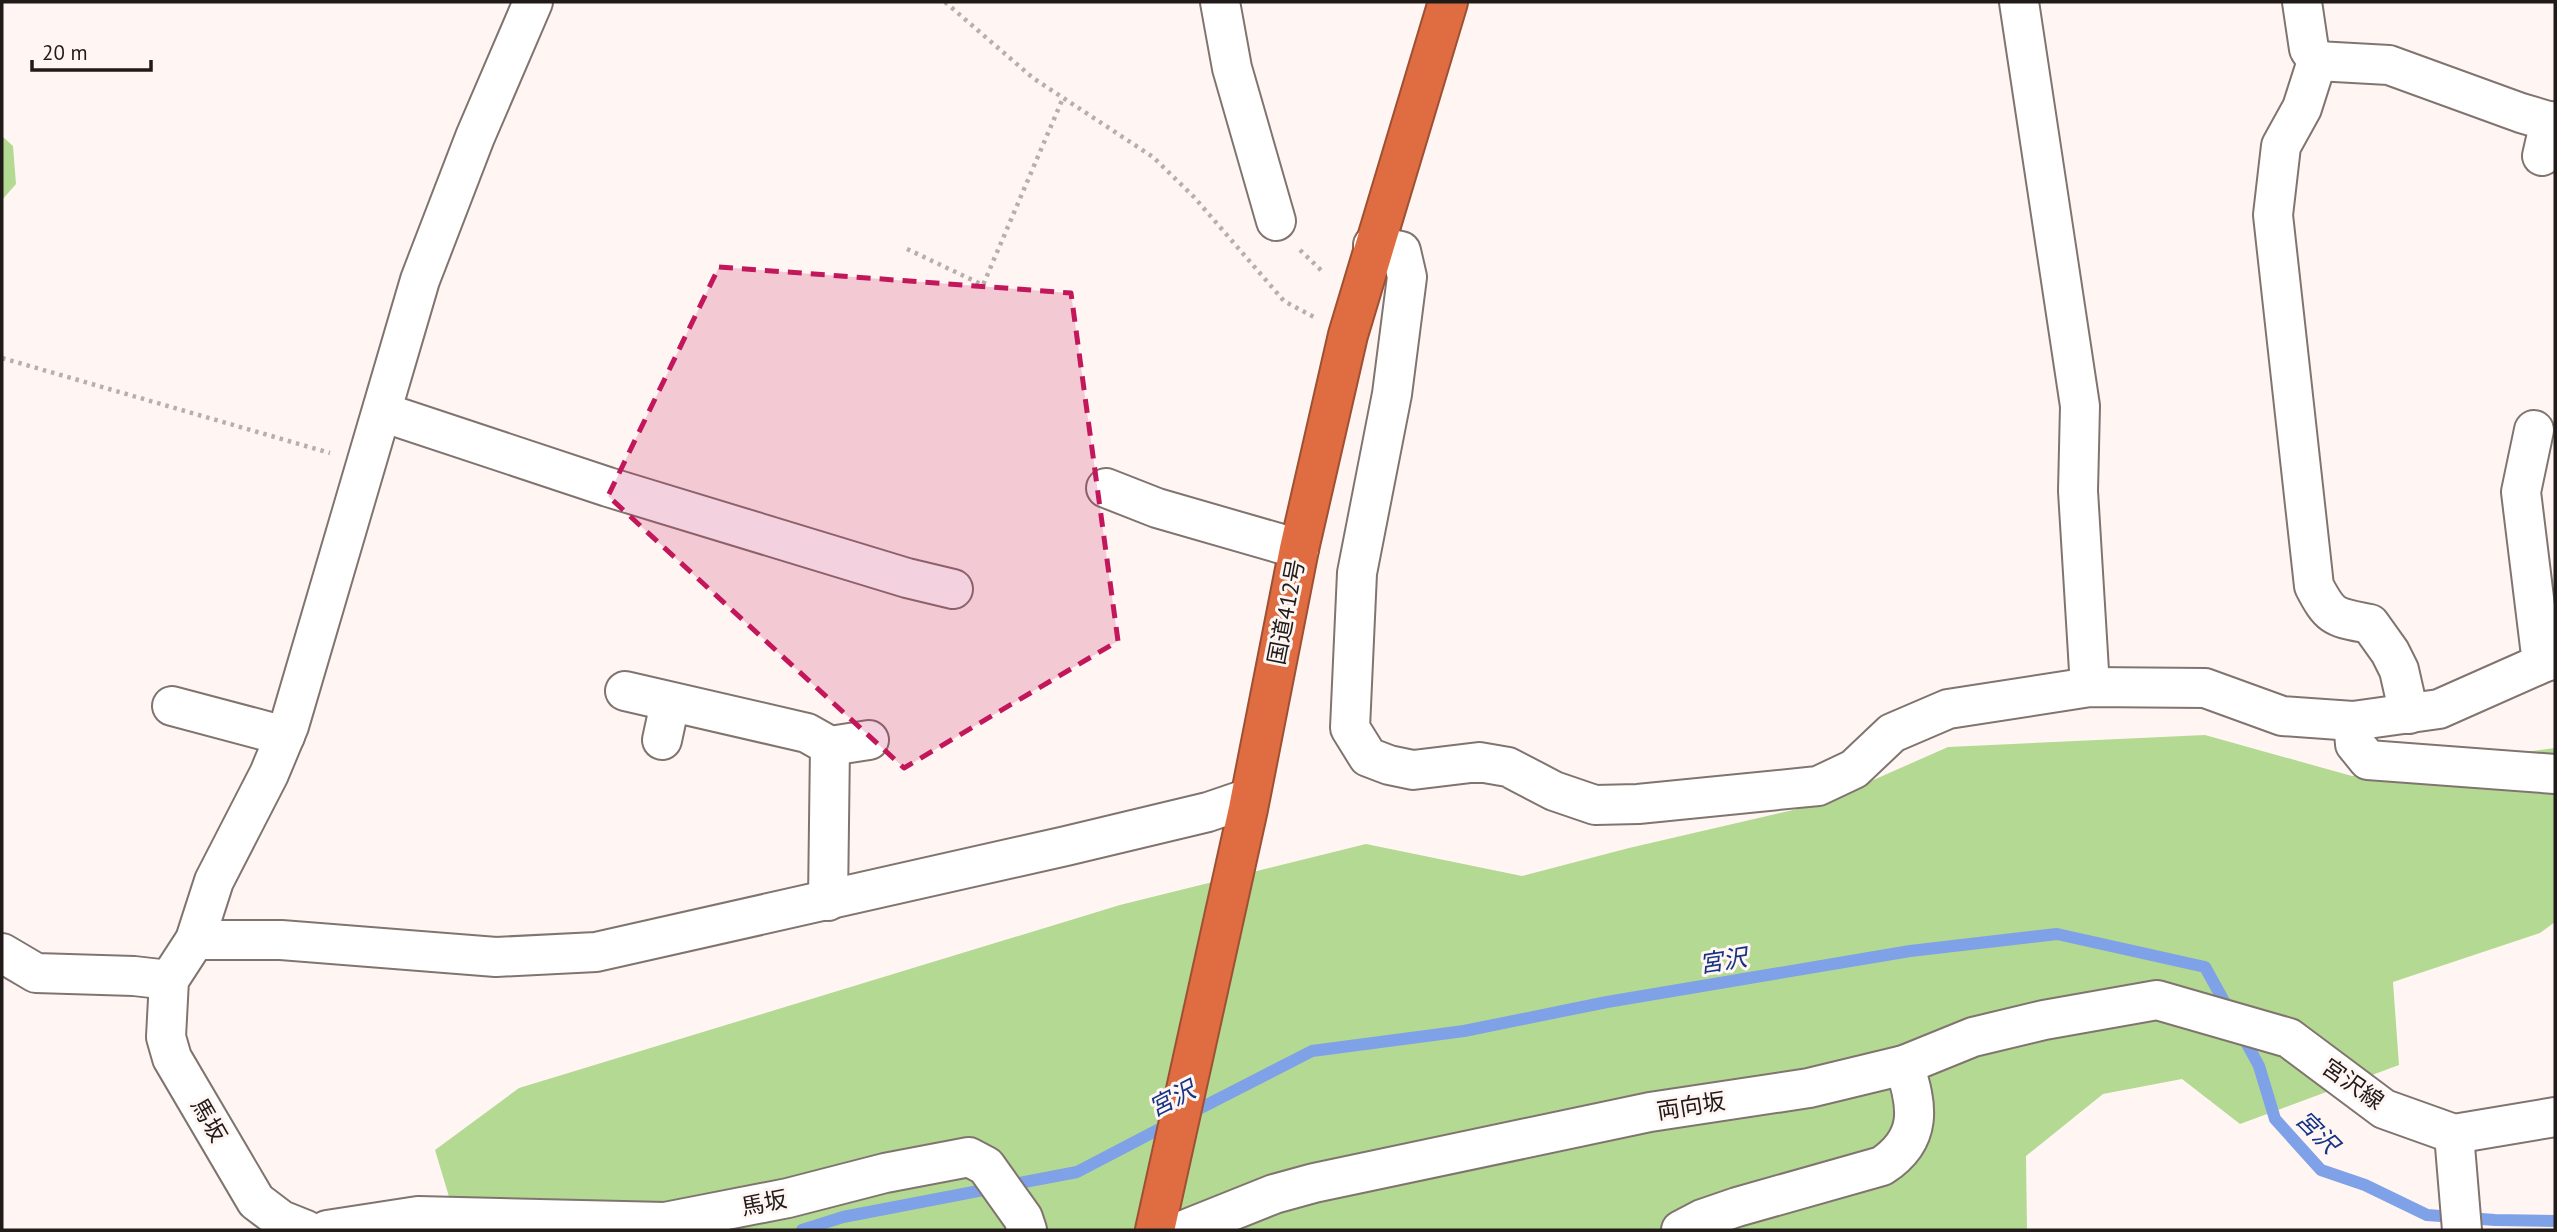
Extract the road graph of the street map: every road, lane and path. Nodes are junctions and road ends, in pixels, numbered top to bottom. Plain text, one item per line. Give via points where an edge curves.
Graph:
1 (533, 2) edge
2 (945, 2) edge
3 (1220, 2) edge
4 (1448, 2) edge
5 (2019, 2) edge
6 (2302, 2) edge
7 (2317, 61) junction
8 (1063, 98) junction
9 (2549, 133) edge
10 (1276, 221) joint
11 (1373, 245) junction
12 (907, 249) dead end
13 (1354, 315) junction
14 (2, 358) edge
15 (382, 412) junction
16 (2532, 430) edge
17 (367, 464) junction
18 (1107, 488) dead end
19 (1299, 549) junction
20 (953, 589) dead end
21 (2550, 661) edge
22 (2090, 687) junction
23 (625, 691) dead end
24 (670, 703) junction
25 (172, 706) dead end
26 (2409, 714) junction
27 (2353, 721) junction
28 (285, 736) junction
29 (662, 740) dead end
30 (869, 740) dead end
31 (830, 746) junction
32 (2555, 774) edge
33 (1248, 803) junction
34 (828, 901) junction
35 (195, 940) junction
36 (2, 953) edge
37 (169, 979) junction
38 (2157, 1000) joint
39 (1904, 1065) junction
40 (2555, 1117) edge
41 (2456, 1151) junction
42 (306, 1230) edge
43 (327, 1230) edge
44 (1027, 1230) edge
45 (1155, 1230) edge
46 (1184, 1230) edge
47 (1681, 1230) edge
48 (2462, 1230) edge

1 - 15 street via 420,280
2 - 8 path
3 - 10 street via 1231,68
4 - 11 highway, 国道412号
5 - 22 street via 2080,406 2078,491
6 - 7 street via 2309,49
7 - 9 street via 2389,65
7 - 26 street via 2302,108 2281,146 2273,215 2314,586 2326,609 2337,618 2370,624 2399,670
8 - 12 path via 983,285
8 - 13 path via 1153,157 1284,301 1305,314
10 - 13 path via 1325,274
11 - 13 highway, 国道412号
11 - 22 street via 1401,251 1406,277 1392,394 1357,573 1350,728 1368,757 1413,770 1479,762 1508,767 1554,791 1595,805 1666,802 1818,786 1854,769 1892,733 1948,709
13 - 19 highway, 国道412号
14 - 17 path
15 - 17 street
15 - 20 street via 605,503 903,592
16 - 21 street via 2521,492 2540,647
17 - 28 street
18 - 19 street via 1157,508
19 - 33 highway, 国道412号
21 - 26 street via 2440,709
22 - 27 street via 2205,688 2282,716
23 - 24 street
24 - 29 street
24 - 31 street via 807,733
25 - 28 street
26 - 27 street
27 - 32 street via 2355,744 2368,760
28 - 35 street via 214,881
30 - 31 street
31 - 34 street
33 - 34 street
33 - 45 highway, 国道412号
34 - 35 street via 596,952 496,957 281,940
35 - 37 street
36 - 37 street via 36,972
37 - 42 street, 馬坂 via 166,1037 172,1058 256,1201 281,1220
38 - 39 street, 両向坂 via 1973,1037
38 - 41 street, 宮沢線 via 2289,1038 2384,1109
39 - 46 street, 両向坂 via 1809,1088 1650,1112 1314,1183
39 - 47 street via 1915,1111 1910,1138 1897,1156 1882,1166 1737,1207
40 - 41 street, 宮沢線
41 - 48 street
43 - 44 street, 馬坂 via 418,1216 666,1222 969,1157 986,1166

